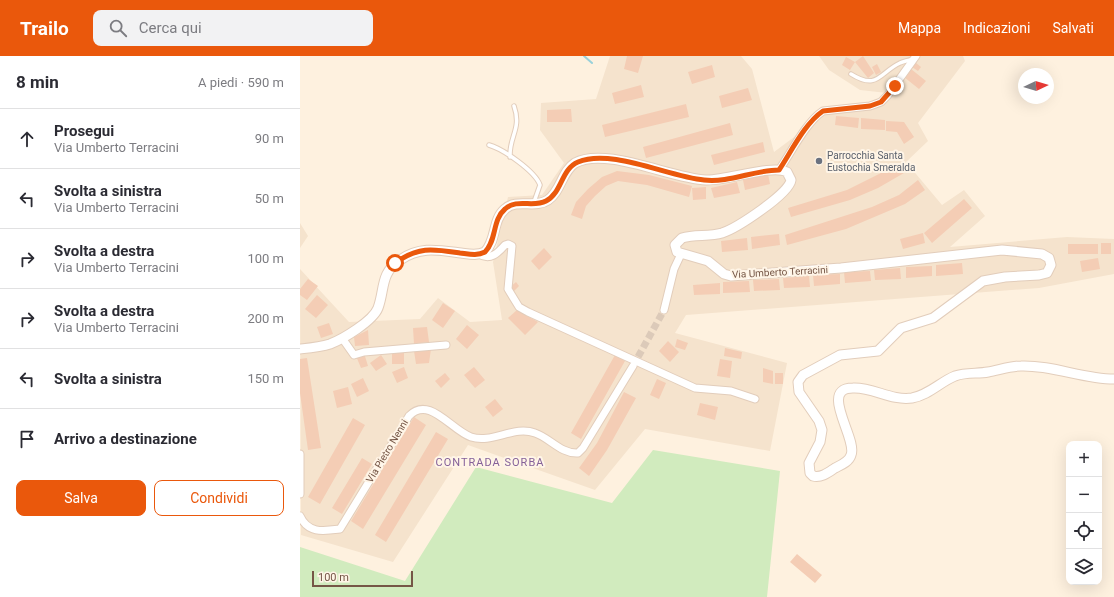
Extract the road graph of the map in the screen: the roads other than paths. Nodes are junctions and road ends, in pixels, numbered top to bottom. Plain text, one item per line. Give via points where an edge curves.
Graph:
1 (915, 58) edge
2 (851, 74) dead end
3 (514, 106) dead end
4 (489, 145) dead end
5 (510, 157) junction
6 (779, 170) junction
7 (534, 203) junction
8 (479, 254) junction
9 (681, 254) junction
10 (664, 310) tunnel mouth
11 (342, 338) junction
12 (446, 345) dead end
13 (300, 348) edge
14 (633, 366) tunnel mouth
15 (1114, 379) edge
16 (755, 399) dead end
17 (300, 454) edge
18 (300, 494) edge
19 (300, 516) edge

1 - 2 lane via 899,63 874,80 861,80
1 - 6 street via 881,102 870,106 823,111 817,115
3 - 5 lane via 518,121 510,145
4 - 5 lane
5 - 7 lane via 538,179 540,184
6 - 7 street via 706,180 630,163 587,160 570,168 549,199
6 - 9 street via 790,176 786,190 732,229 717,234 680,239 675,247
7 - 8 street via 514,204 505,209 497,220 490,246
8 - 11 street via 429,249 404,257 388,271 375,313
8 - 16 street via 490,257 505,245 512,246 508,289 519,307 528,312 695,388 731,391
9 - 10 street via 674,269
9 - 15 street, Via Umberto Terracini via 708,261 724,274 735,276 841,268 1002,250 1033,252 1046,256 1051,265 1048,272 1042,275 1005,276 983,281 933,318 901,328 878,351 843,354 803,374 798,382 799,392 819,421 822,430 820,442 808,465 811,475 816,477 847,461 851,455 852,443 838,402 842,392 849,388 910,398 927,393 957,376 1022,366
11 - 12 street via 354,355
11 - 13 street via 326,345
14 - 19 street, Via Pietro Nenni via 578,453 568,453 534,432 470,437 427,409 417,409 409,416 340,529 318,532 309,528
17 - 18 street

